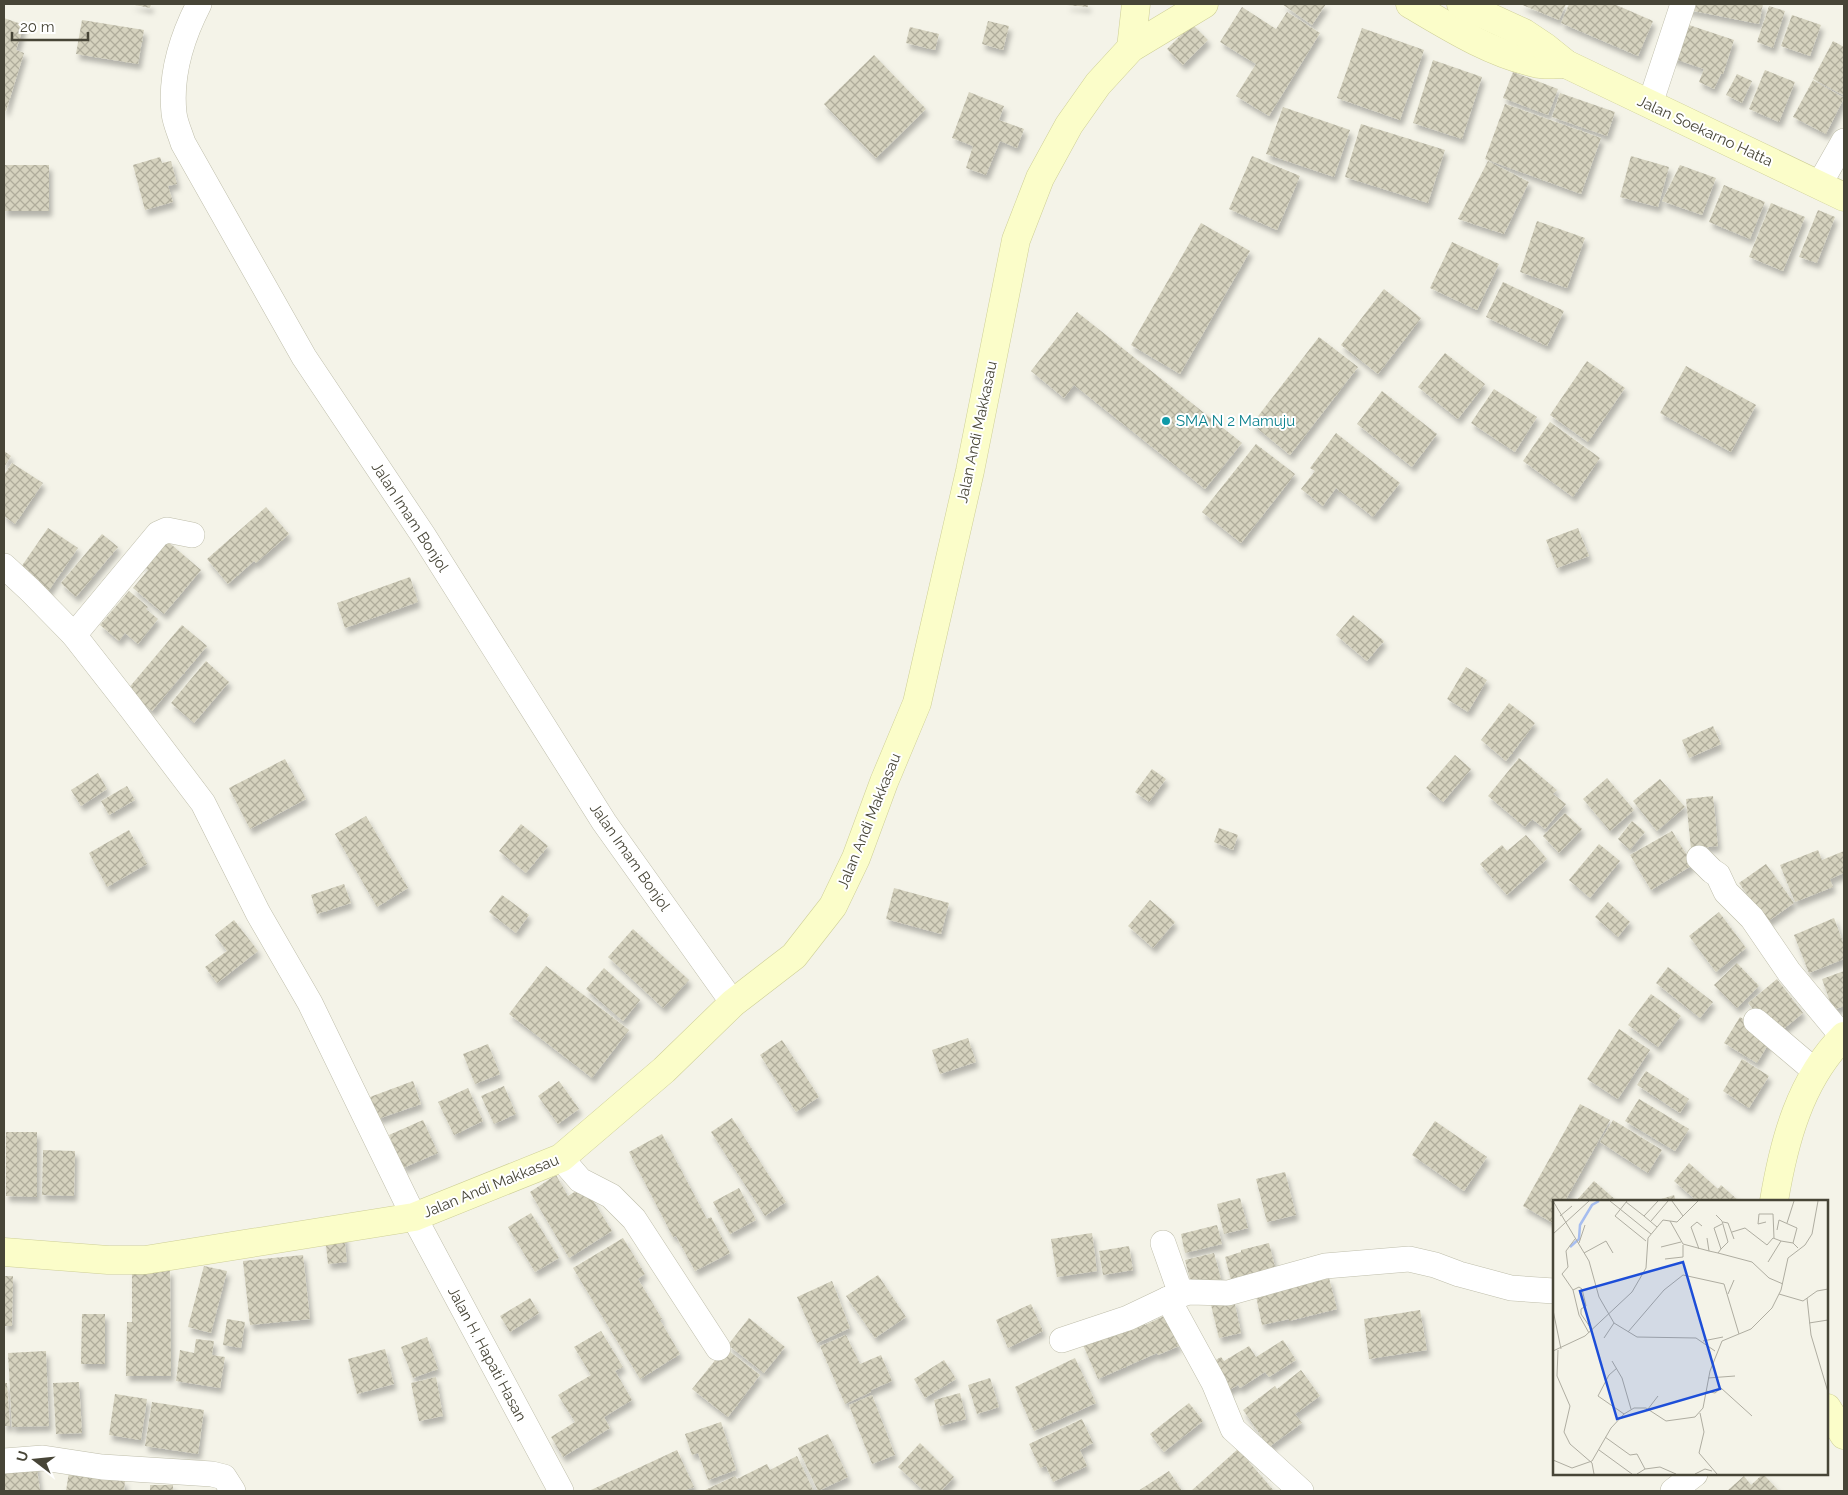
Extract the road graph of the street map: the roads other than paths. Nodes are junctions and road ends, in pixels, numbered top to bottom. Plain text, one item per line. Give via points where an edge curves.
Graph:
1 (199, 4) edge
2 (1136, 4) edge
3 (1204, 4) edge
4 (1410, 4) edge
5 (1461, 4) edge
6 (1682, 4) edge
7 (1131, 48) junction
8 (1566, 64) junction
9 (1650, 104) junction
10 (1844, 141) edge
11 (1820, 185) junction
12 (1844, 197) edge
13 (192, 535) dead end
14 (4, 566) edge
15 (74, 635) junction
16 (1699, 858) dead end
17 (733, 1003) junction
18 (1756, 1021) dead end
19 (1844, 1036) edge
20 (1815, 1071) junction
21 (560, 1158) junction
22 (1774, 1200) edge
23 (414, 1217) junction
24 (1163, 1243) dead end
25 (4, 1252) edge
26 (1553, 1291) edge
27 (1174, 1297) junction
28 (1062, 1340) dead end
29 (718, 1348) dead end
30 (1828, 1410) edge
31 (1844, 1436) edge
32 (4, 1461) edge
33 (1694, 1475) edge
34 (556, 1490) edge
35 (233, 1491) edge
36 (1301, 1491) edge
37 (1673, 1491) edge

1 - 17 street, Jalan Imam Bonjol via 180,49 173,88 174,114 183,143 304,357 423,535 604,822
2 - 7 street
3 - 7 street, Jalan Andi Makkasau
4 - 8 street, Jalan Soekarno Hatta via 1484,45 1514,57 1537,64
5 - 8 street, Jalan Soekarno Hatta via 1524,33
6 - 9 street
7 - 17 street, Jalan Andi Makkasau via 1098,84 1069,125 1040,178 1016,240 970,471 917,703 856,858 833,906 794,956
8 - 9 street, Jalan Soekarno Hatta
9 - 11 street, Jalan Soekarno Hatta
10 - 11 street
11 - 12 street, Jalan Soekarno Hatta
13 - 15 street via 167,530 158,534
14 - 15 street, Jalan H. Hapati Hasan
15 - 23 street, Jalan H. Hapati Hasan via 202,803 258,913 310,1003
16 - 19 street via 1718,875 1789,972
17 - 21 street, Jalan Andi Makkasau via 664,1070
18 - 20 street
19 - 20 street
20 - 22 street via 1792,1125
21 - 23 street, Jalan Andi Makkasau
21 - 29 street via 580,1180 611,1196 634,1219
23 - 25 street, Jalan Andi Makkasau via 145,1260
23 - 34 street, Jalan H. Hapati Hasan
24 - 27 street
26 - 27 street via 1511,1288 1409,1260 1325,1266 1228,1293 1189,1292
27 - 28 street via 1128,1318
27 - 36 street via 1233,1429
30 - 31 street
32 - 35 street via 43,1458 212,1474 224,1477
33 - 37 street

